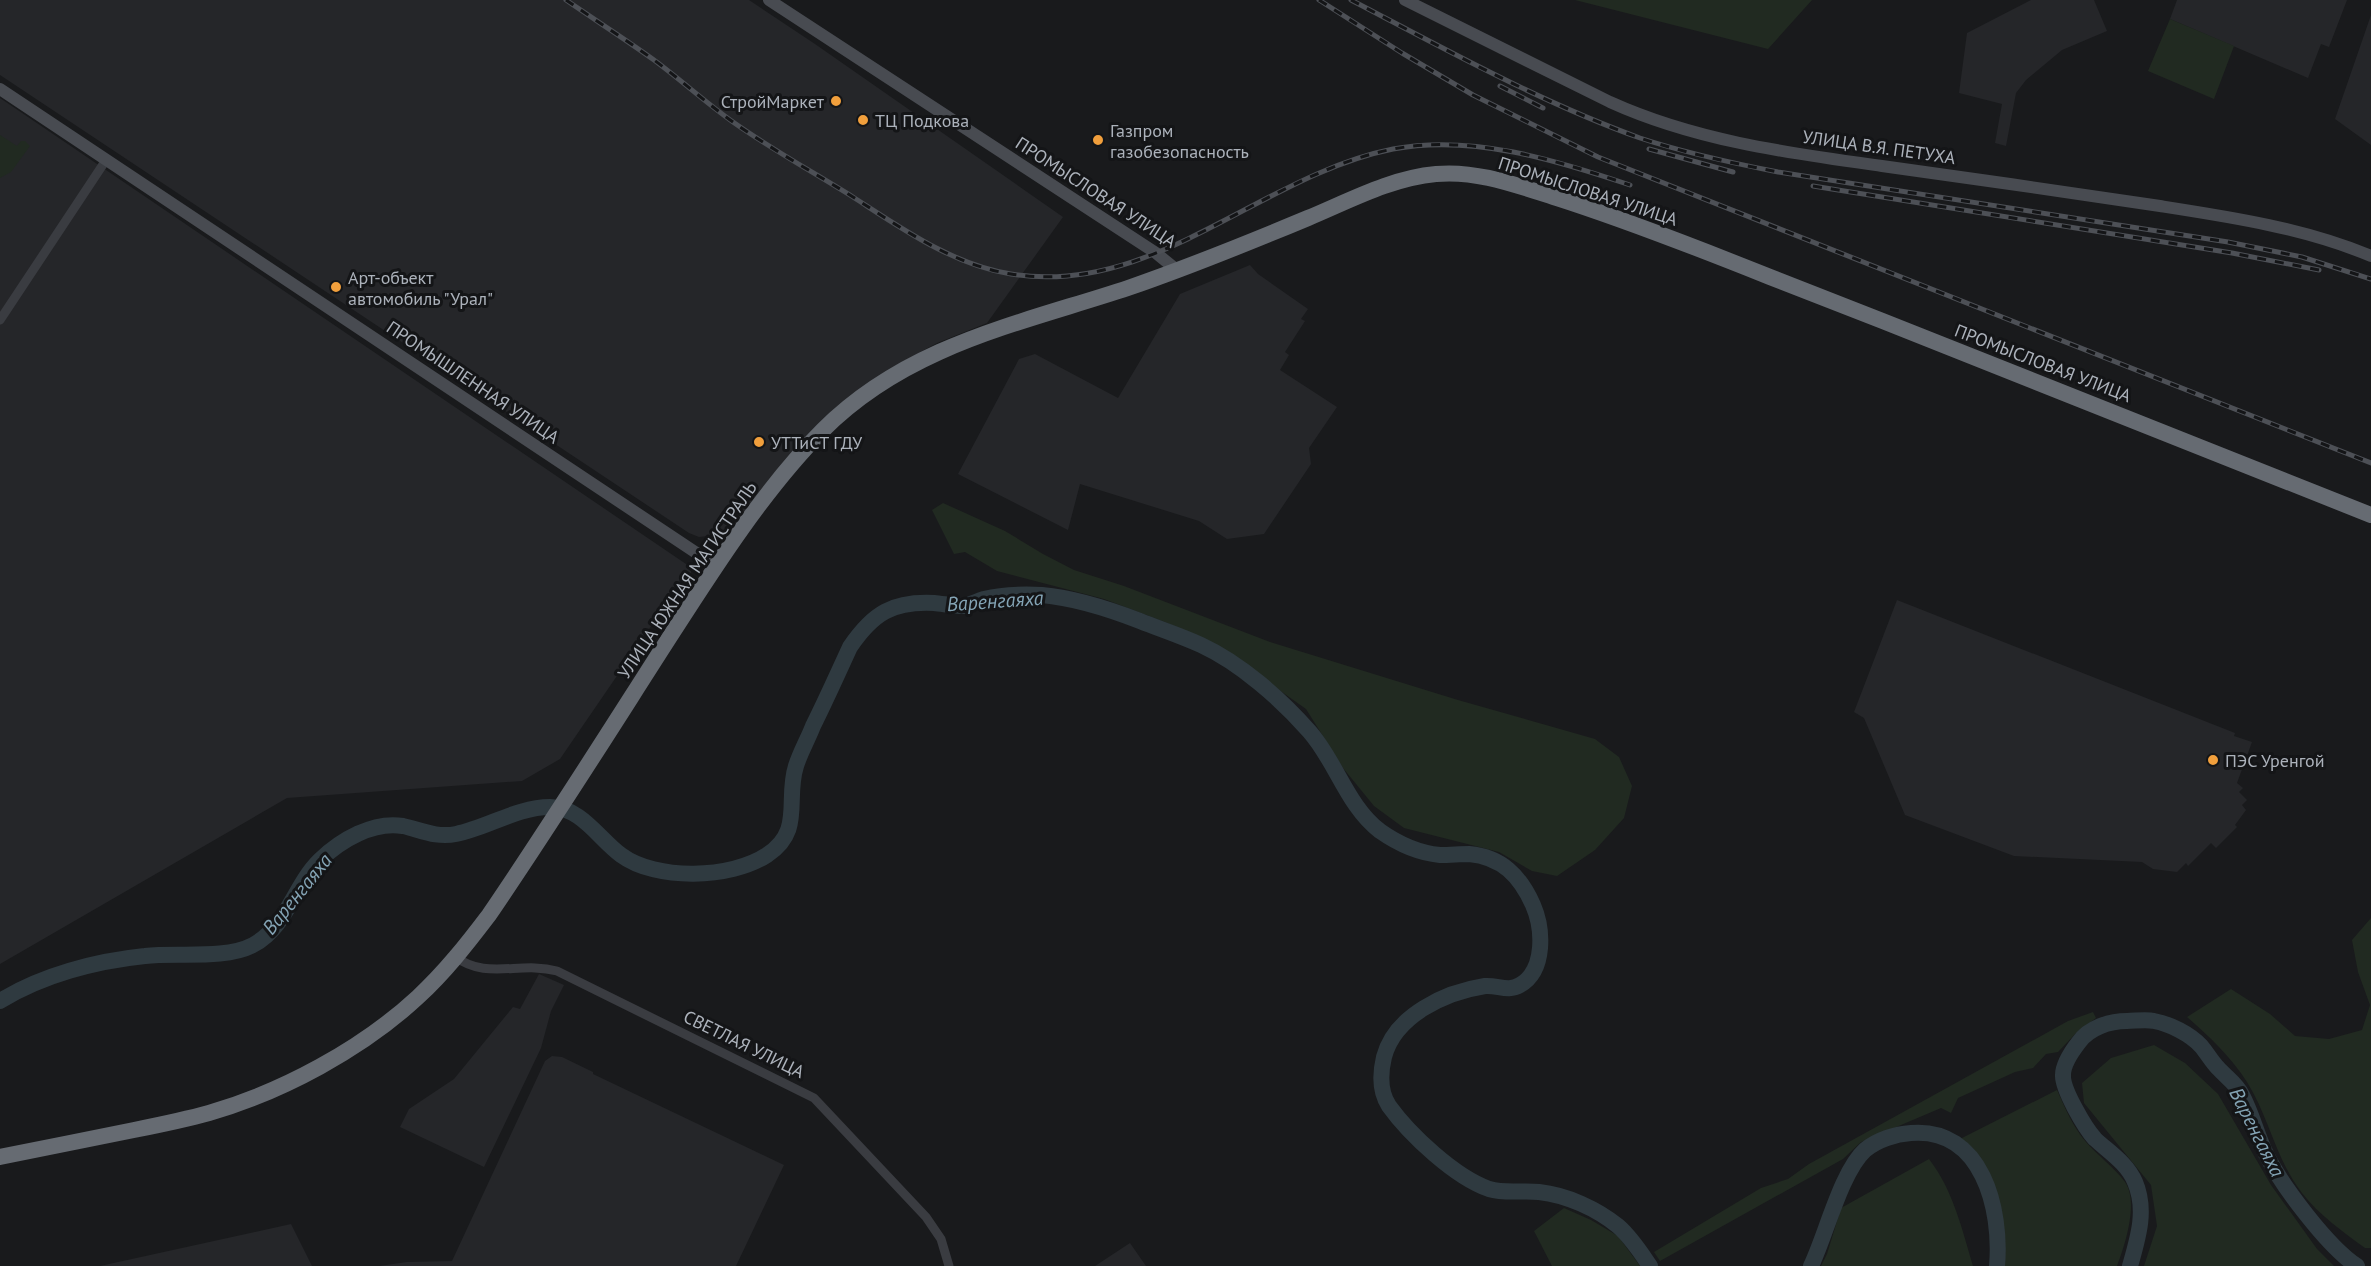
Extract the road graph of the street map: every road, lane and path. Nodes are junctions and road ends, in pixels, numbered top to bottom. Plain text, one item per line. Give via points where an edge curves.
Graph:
1 (769, 0) edge
2 (1405, 0) edge
3 (0, 89) edge
4 (106, 160) junction
5 (2371, 256) edge
6 (1178, 271) junction
7 (0, 320) edge
8 (2371, 515) edge
9 (717, 566) junction
10 (456, 957) junction
11 (0, 1157) edge
12 (949, 1266) edge

1 - 6 main road, ПРОМЫСЛОВАЯ УЛИЦА
2 - 5 main road, УЛИЦА В.Я. ПЕТУХА via 1610,102 1688,132 1802,154 2204,212 2307,234
3 - 4 main road, ПРОМЫШЛЕННАЯ УЛИЦА
4 - 7 street
4 - 9 main road, ПРОМЫШЛЕННАЯ УЛИЦА
6 - 8 highway, ПРОМЫСЛОВАЯ УЛИЦА via 1410,179 1450,173 1488,177 1616,217 1714,254
6 - 9 highway, УЛИЦА ЮЖНАЯ МАГИСТРАЛЬ via 989,331 932,355 883,382 844,411 807,447
9 - 10 highway, УЛИЦА ЮЖНАЯ МАГИСТРАЛЬ via 489,915
10 - 11 highway via 418,997 374,1033 275,1089 208,1114
10 - 12 street, СВЕТЛАЯ УЛИЦА via 476,969 535,966 557,971 814,1098 926,1216 941,1239

